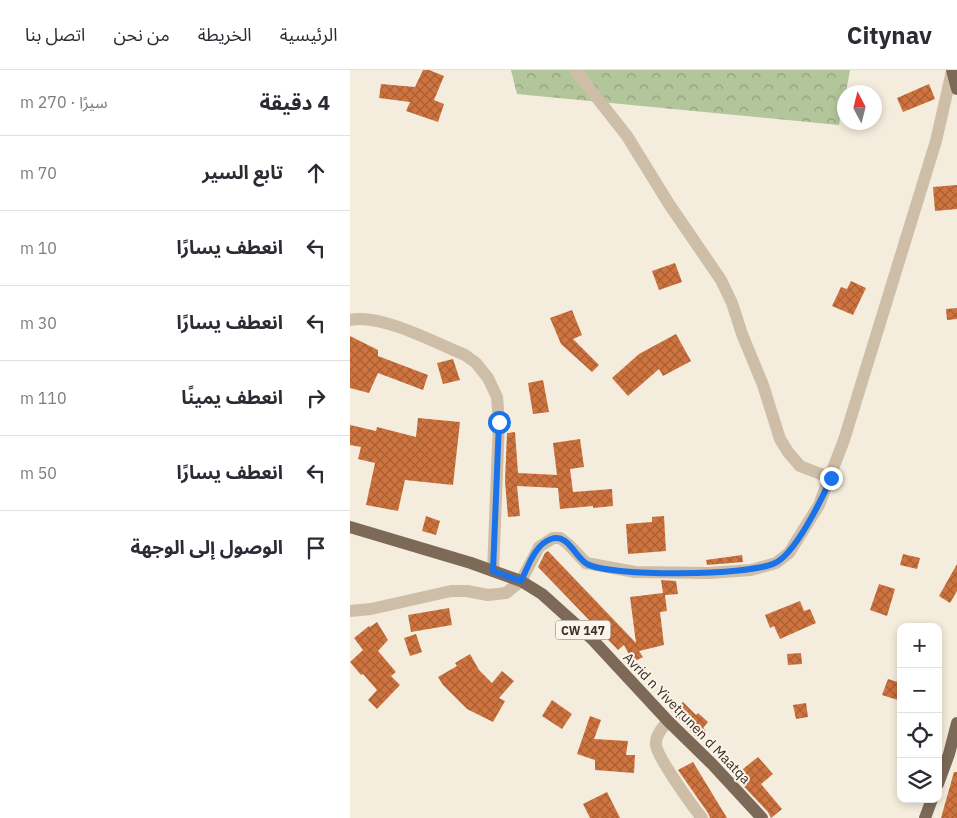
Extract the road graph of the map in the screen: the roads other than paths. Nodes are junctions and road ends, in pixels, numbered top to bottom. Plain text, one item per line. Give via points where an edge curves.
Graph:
1 (575, 70) edge
2 (952, 70) edge
3 (957, 89) edge
4 (350, 320) edge
5 (831, 478) junction
6 (350, 527) edge
7 (493, 571) junction
8 (521, 581) junction
9 (350, 611) edge
10 (668, 721) junction
11 (957, 723) edge
12 (942, 773) edge
13 (931, 803) edge
14 (702, 818) edge
15 (762, 818) edge
16 (925, 818) edge

1 - 5 street via 627,136 721,280 763,385 780,439 788,452 800,466
2 - 3 main road
2 - 5 street via 928,169
4 - 7 street via 391,324 432,341 465,355 488,378 497,397 499,422
5 - 8 street via 819,505 789,553 776,563 751,570 708,573 619,571 586,564 568,544 560,538 553,538 539,547
6 - 7 main road, Avrid n Yivetṛunen d Maatqa / CW 147
7 - 8 main road, Avrid n Yivetṛunen d Maatqa / CW 147
8 - 9 street via 506,593 497,595 451,591
8 - 10 main road, Avrid n Yivetṛunen d Maatqa / CW 147 via 548,599 592,639
10 - 14 street via 656,739 658,751
10 - 15 main road, Avrid n Yivetṛunen d Maatqa / CW 147
11 - 12 main road
13 - 16 main road

